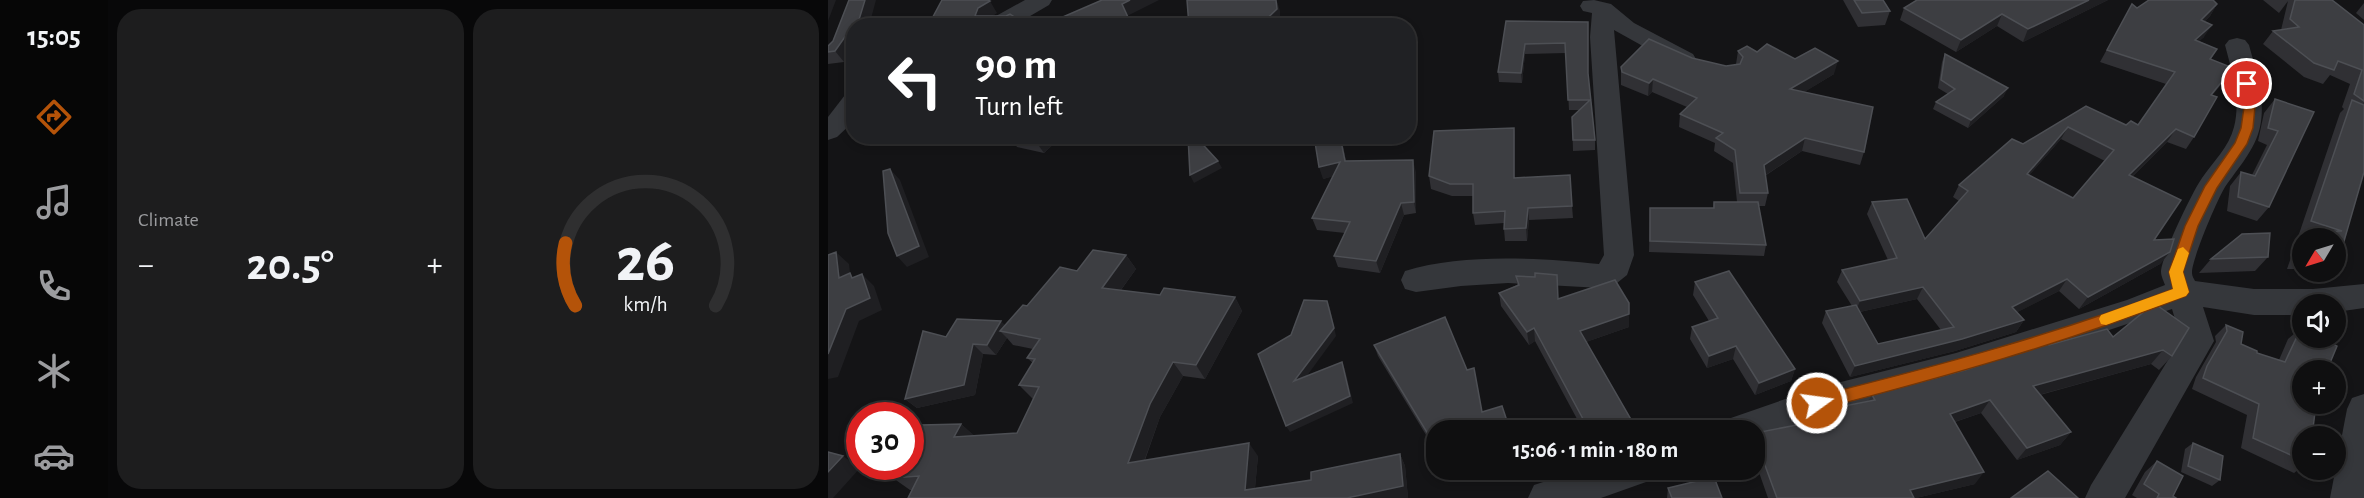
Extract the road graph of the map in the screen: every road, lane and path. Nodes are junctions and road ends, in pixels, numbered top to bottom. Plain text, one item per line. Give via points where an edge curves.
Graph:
1 (1041, 0) edge
2 (1595, 4) edge
3 (1009, 18) edge
4 (2237, 45) dead end
5 (1702, 65) edge
6 (846, 101) edge
7 (828, 107) edge
8 (846, 113) edge
9 (828, 131) edge
10 (1416, 280) dead end
11 (2181, 292) junction
12 (2364, 296) edge
13 (2364, 409) edge
14 (1765, 421) edge
15 (1603, 480) edge
16 (1547, 498) edge
17 (2104, 498) edge
18 (2349, 498) edge

1 - 3 street
2 - 5 street via 1646,39
2 - 10 street via 1602,37 1619,255 1616,267 1601,276 1451,273
4 - 11 street via 2247,84 2247,128 2241,144 2211,186 2192,226 2176,272
6 - 7 street
8 - 9 street
11 - 12 street via 2254,302 2313,302
11 - 14 street via 1956,367 1817,403
11 - 17 street via 2198,341
13 - 18 street
15 - 16 street

